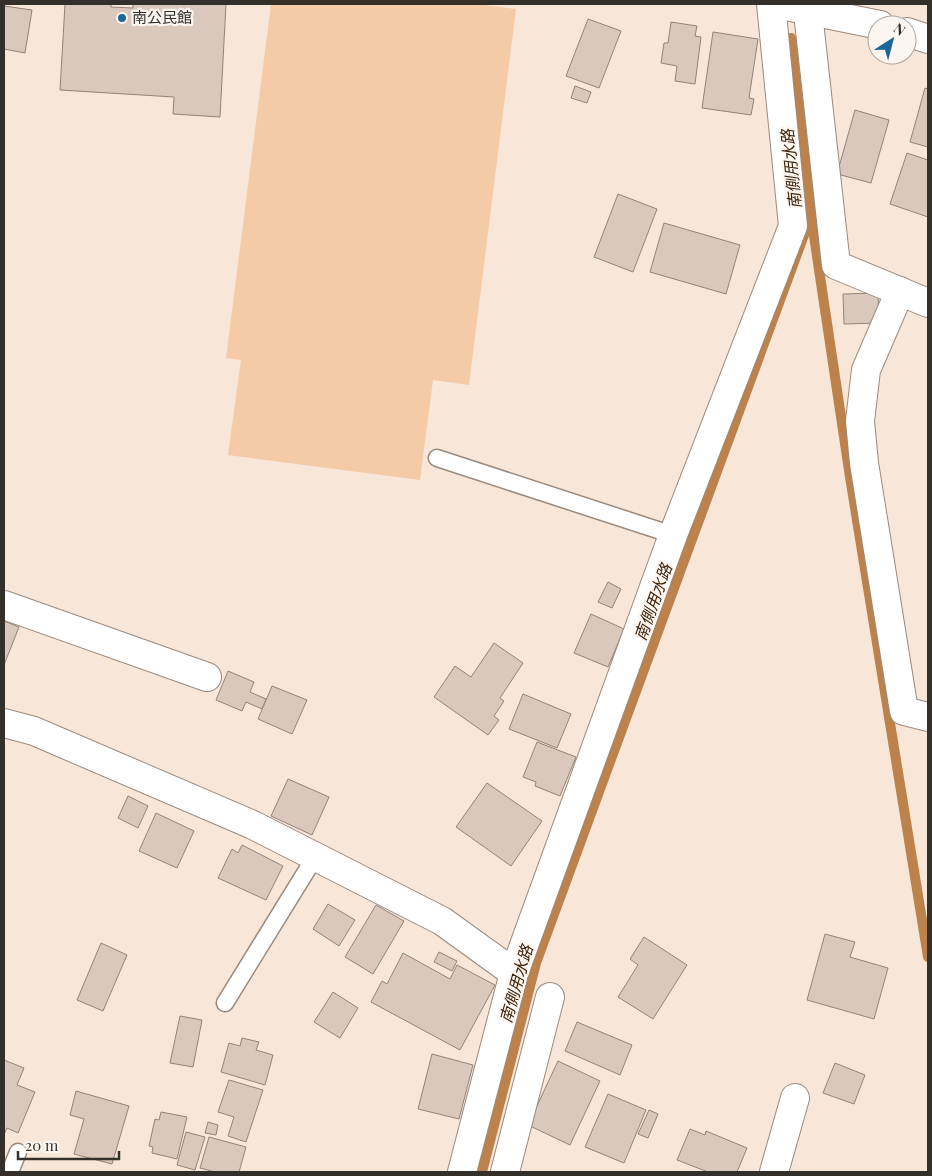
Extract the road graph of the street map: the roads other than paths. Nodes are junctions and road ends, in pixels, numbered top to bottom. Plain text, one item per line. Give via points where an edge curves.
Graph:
1 (771, 4) edge
2 (776, 4) edge
3 (808, 7) edge
4 (867, 22) edge
5 (900, 291) junction
6 (928, 303) edge
7 (437, 458) dead end
8 (673, 535) junction
9 (4, 605) edge
10 (207, 677) dead end
11 (928, 718) edge
12 (4, 723) edge
13 (315, 857) junction
14 (514, 973) junction
15 (550, 997) dead end
16 (225, 1003) dead end
17 (795, 1098) dead end
18 (18, 1152) dead end
19 (10, 1172) edge
20 (462, 1172) edge
21 (505, 1172) edge
22 (774, 1172) edge

1 - 8 street via 793,226
2 - 3 street
3 - 4 street
3 - 5 street via 836,265
5 - 6 street
5 - 11 street via 866,370 860,421 904,710
7 - 8 lane
8 - 14 street
9 - 10 street
12 - 13 street via 34,731 253,825
13 - 14 street via 442,921
13 - 16 lane
14 - 20 street
15 - 21 street
17 - 22 street
18 - 19 lane

